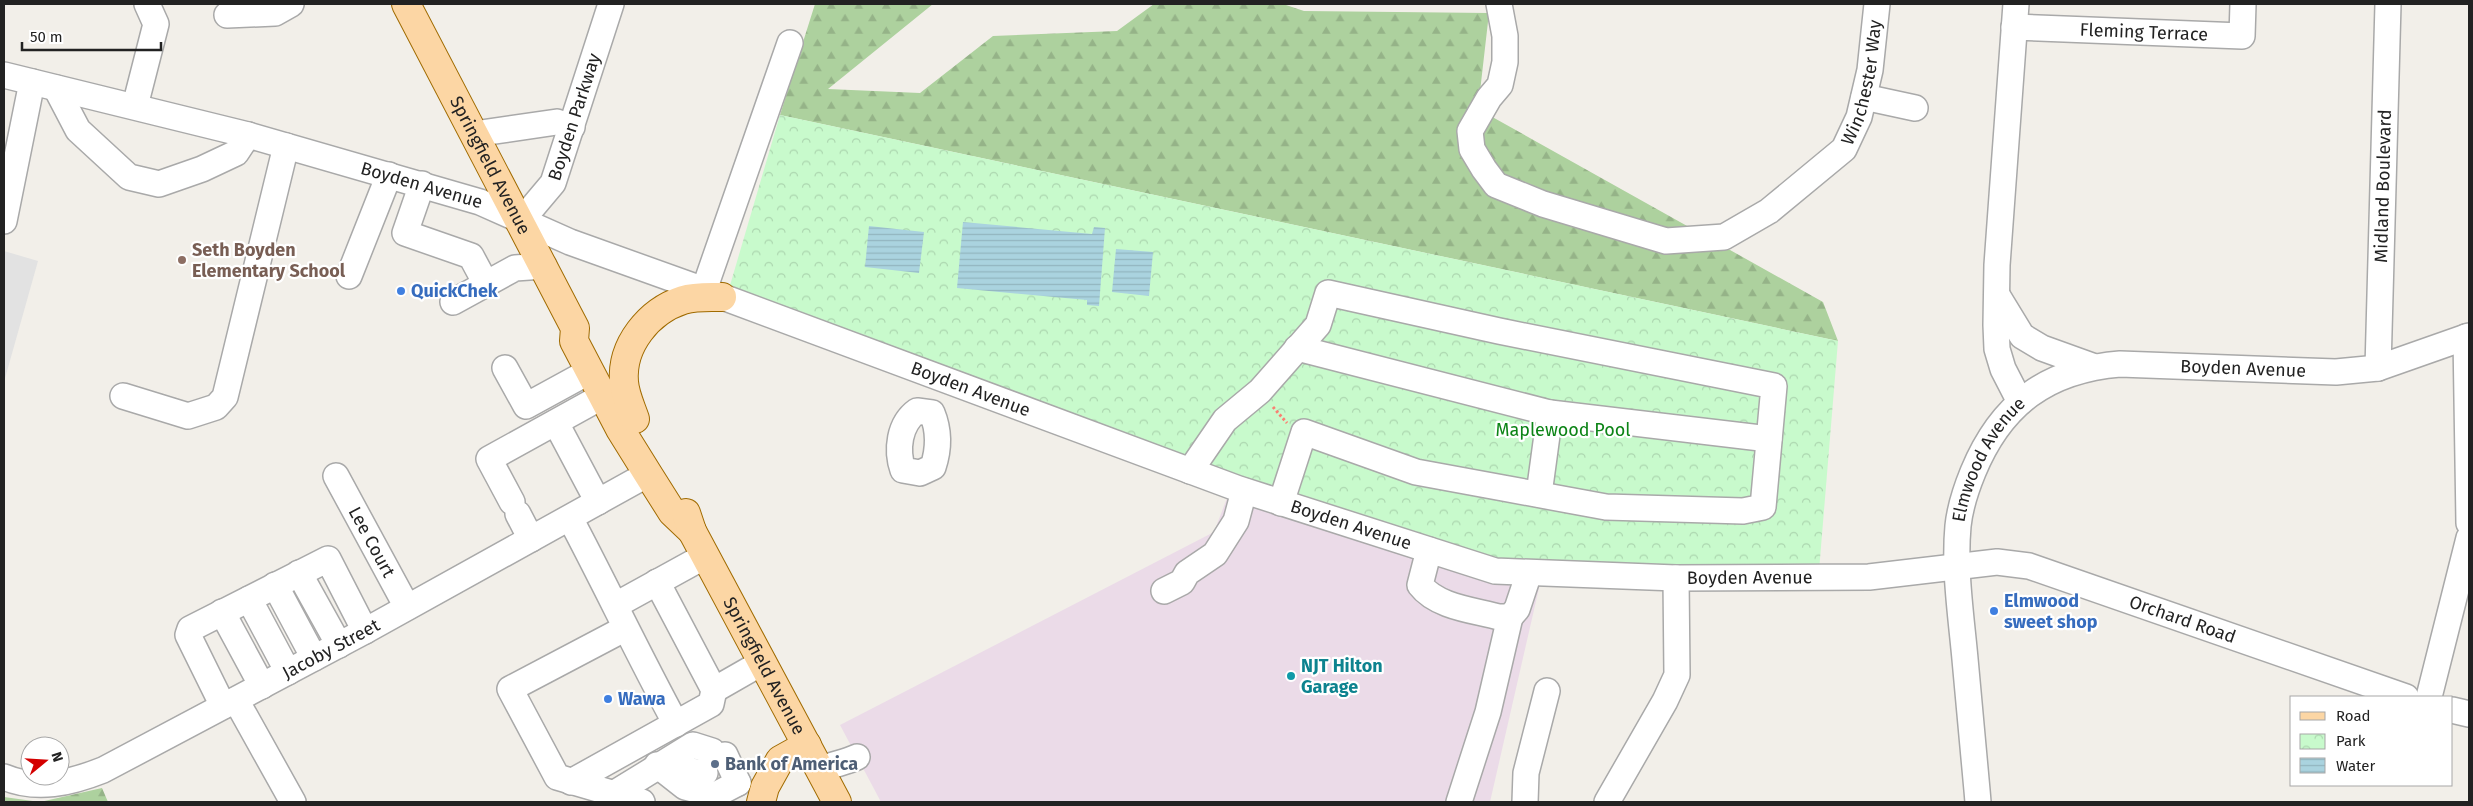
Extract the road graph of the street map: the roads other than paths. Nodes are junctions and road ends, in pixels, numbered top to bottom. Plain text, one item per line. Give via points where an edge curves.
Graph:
1 (148, 4) edge
2 (292, 4) edge
3 (406, 4) edge
4 (611, 4) edge
5 (1499, 4) edge
6 (1877, 4) edge
7 (2243, 4) edge
8 (2388, 4) edge
9 (228, 15) dead end
10 (2015, 15) edge
11 (790, 43) dead end
12 (4, 75) edge
13 (32, 82) junction
14 (56, 88) junction
15 (1864, 97) junction
16 (135, 106) junction
17 (1915, 108) dead end
18 (572, 128) junction
19 (474, 134) junction
20 (248, 136) junction
21 (286, 146) junction
22 (389, 175) junction
23 (422, 184) junction
24 (4, 221) edge
25 (521, 222) junction
26 (544, 266) junction
27 (349, 276) dead end
28 (486, 284) junction
29 (713, 293) junction
30 (1996, 294) junction
31 (453, 302) dead end
32 (575, 328) junction
33 (2468, 337) edge
34 (1298, 348) junction
35 (2092, 366) junction
36 (505, 368) dead end
37 (2378, 368) junction
38 (590, 371) junction
39 (943, 380) junction
40 (123, 396) dead end
41 (603, 396) junction
42 (2020, 402) junction
43 (932, 413) junction
44 (1550, 413) junction
45 (635, 419) junction
46 (556, 423) junction
47 (1769, 439) junction
48 (1190, 471) junction
49 (648, 474) junction
50 (336, 476) dead end
51 (1244, 491) junction
52 (1539, 494) junction
53 (598, 502) junction
54 (1281, 503) junction
55 (570, 518) junction
56 (2469, 523) edge
57 (692, 531) junction
58 (2469, 538) edge
59 (531, 539) junction
60 (1423, 548) junction
61 (705, 556) junction
62 (1956, 565) junction
63 (299, 572) junction
64 (1529, 573) junction
65 (1676, 578) junction
66 (657, 582) junction
67 (275, 585) junction
68 (1161, 586) dead end
69 (1402, 592) dead end
70 (249, 599) junction
71 (616, 604) junction
72 (407, 607) junction
73 (222, 612) junction
74 (1510, 617) junction
75 (624, 629) junction
76 (365, 631) junction
77 (338, 645) junction
78 (314, 658) junction
79 (763, 662) junction
80 (288, 672) junction
81 (262, 686) junction
82 (714, 690) junction
83 (1547, 691) dead end
84 (2403, 696) edge
85 (2429, 696) edge
86 (230, 703) junction
87 (2453, 710) edge
88 (2469, 714) edge
89 (676, 724) junction
90 (807, 745) junction
91 (657, 765) junction
92 (719, 768) junction
93 (4, 777) edge
94 (571, 782) junction
95 (616, 793) junction
96 (763, 795) edge
97 (293, 802) edge
98 (642, 802) edge
99 (837, 802) edge
100 (1459, 802) edge
101 (1525, 802) edge
102 (1607, 802) edge
103 (1978, 802) edge

1 - 16 street via 156,24
2 - 9 street via 275,13
3 - 19 main road, Springfield Avenue
4 - 18 street, Boyden Parkway
5 - 15 street, Winchester Way via 1506,62 1500,85 1470,131 1472,149 1496,185 1543,204 1666,240 1724,236 1769,211 1844,148 1859,117
6 - 15 street, Winchester Way
7 - 10 street, Fleming Terrace via 2242,36
8 - 37 street, Midland Boulevard
10 - 30 street, Elmwood Avenue
11 - 29 street
12 - 13 street, Boyden Avenue
13 - 14 street, Boyden Avenue
13 - 24 street
14 - 16 street, Boyden Avenue
14 - 20 street via 78,130 130,177 159,184 236,153
15 - 17 street
16 - 20 street, Boyden Avenue
18 - 19 street via 557,122
18 - 25 street, Boyden Parkway via 554,183
19 - 25 main road, Springfield Avenue
20 - 21 street, Boyden Avenue
21 - 22 street, Boyden Avenue
21 - 40 street via 225,397 216,407 188,416
22 - 23 street, Boyden Avenue
22 - 27 street
23 - 25 street, Boyden Avenue via 480,202
23 - 28 street via 406,233 471,256
25 - 26 main road, Springfield Avenue
25 - 29 street, Boyden Avenue
26 - 28 street via 515,268
26 - 32 main road, Springfield Avenue
28 - 31 street
29 - 39 street, Boyden Avenue
29 - 45 main road via 666,308 637,334 628,351 624,382
30 - 35 street via 2022,336 2042,348
30 - 42 street, Elmwood Avenue via 1997,349
32 - 38 main road, Springfield Avenue via 574,341
32 - 45 main road, Springfield Avenue via 589,334
33 - 37 street, Boyden Avenue
33 - 56 street
34 - 44 street
34 - 47 street via 1318,324 1328,294 1774,386
34 - 48 street via 1260,390 1225,420
35 - 37 street, Boyden Avenue via 2120,364 2336,372
35 - 42 street, Boyden Avenue via 2048,384
36 - 38 street via 526,406
38 - 41 main road, Springfield Avenue
39 - 43 street
39 - 48 street, Boyden Avenue
41 - 46 street
41 - 49 main road, Springfield Avenue
42 - 62 street, Elmwood Avenue via 2004,416 1982,451 1967,487 1958,524
43 - 43 street via 917,411 910,416 900,436 898,456 903,470 920,473 933,467 938,453 937,424
44 - 47 street
44 - 52 street
45 - 57 main road, Springfield Avenue via 683,503
46 - 53 street
46 - 59 street via 489,459
47 - 52 street via 1763,507 1743,511 1606,507
48 - 51 street, Boyden Avenue
49 - 53 street, Jacoby Street
49 - 57 main road, Springfield Avenue via 672,512
50 - 72 street, Lee Court
51 - 54 street, Boyden Avenue
51 - 68 street via 1236,521 1215,554 1187,573 1182,582
52 - 54 street via 1416,472 1304,432
53 - 55 street, Jacoby Street
54 - 60 street, Boyden Avenue
55 - 59 street, Jacoby Street
55 - 71 street
57 - 61 main road, Springfield Avenue
58 - 85 street
59 - 72 street, Jacoby Street
60 - 64 street, Boyden Avenue via 1495,571
60 - 69 street
60 - 74 street via 1420,585 1434,599 1499,617
61 - 66 street
61 - 79 main road, Springfield Avenue
62 - 65 street, Boyden Avenue via 1886,577
62 - 84 street, Orchard Road via 1997,562 2029,566
62 - 103 street, Elmwood Avenue
63 - 67 street
63 - 76 street via 328,559
63 - 77 street
64 - 65 street, Boyden Avenue
64 - 74 street via 1517,609
65 - 102 street via 1677,674
66 - 71 street
66 - 82 street
67 - 70 street
67 - 78 street
70 - 73 street
70 - 80 street
71 - 75 street
72 - 76 street, Jacoby Street
73 - 81 street
73 - 86 street via 190,629 188,636
74 - 100 street via 1488,712
75 - 89 street
75 - 94 street via 510,689 557,777
76 - 77 street, Jacoby Street
77 - 78 street, Jacoby Street
78 - 80 street, Jacoby Street
79 - 82 street
79 - 90 main road, Springfield Avenue
80 - 81 street, Jacoby Street
81 - 86 street, Jacoby Street
82 - 89 street via 711,704
83 - 101 street via 1526,773
86 - 93 street, Jacoby Street via 74,782 46,785 15,782
86 - 97 street
87 - 88 street
89 - 94 street
90 - 96 main road via 780,760
90 - 99 main road, Springfield Avenue via 840,759
91 - 92 street
91 - 92 street via 685,787 715,795
91 - 95 street
92 - 96 street
94 - 95 street
95 - 98 street

